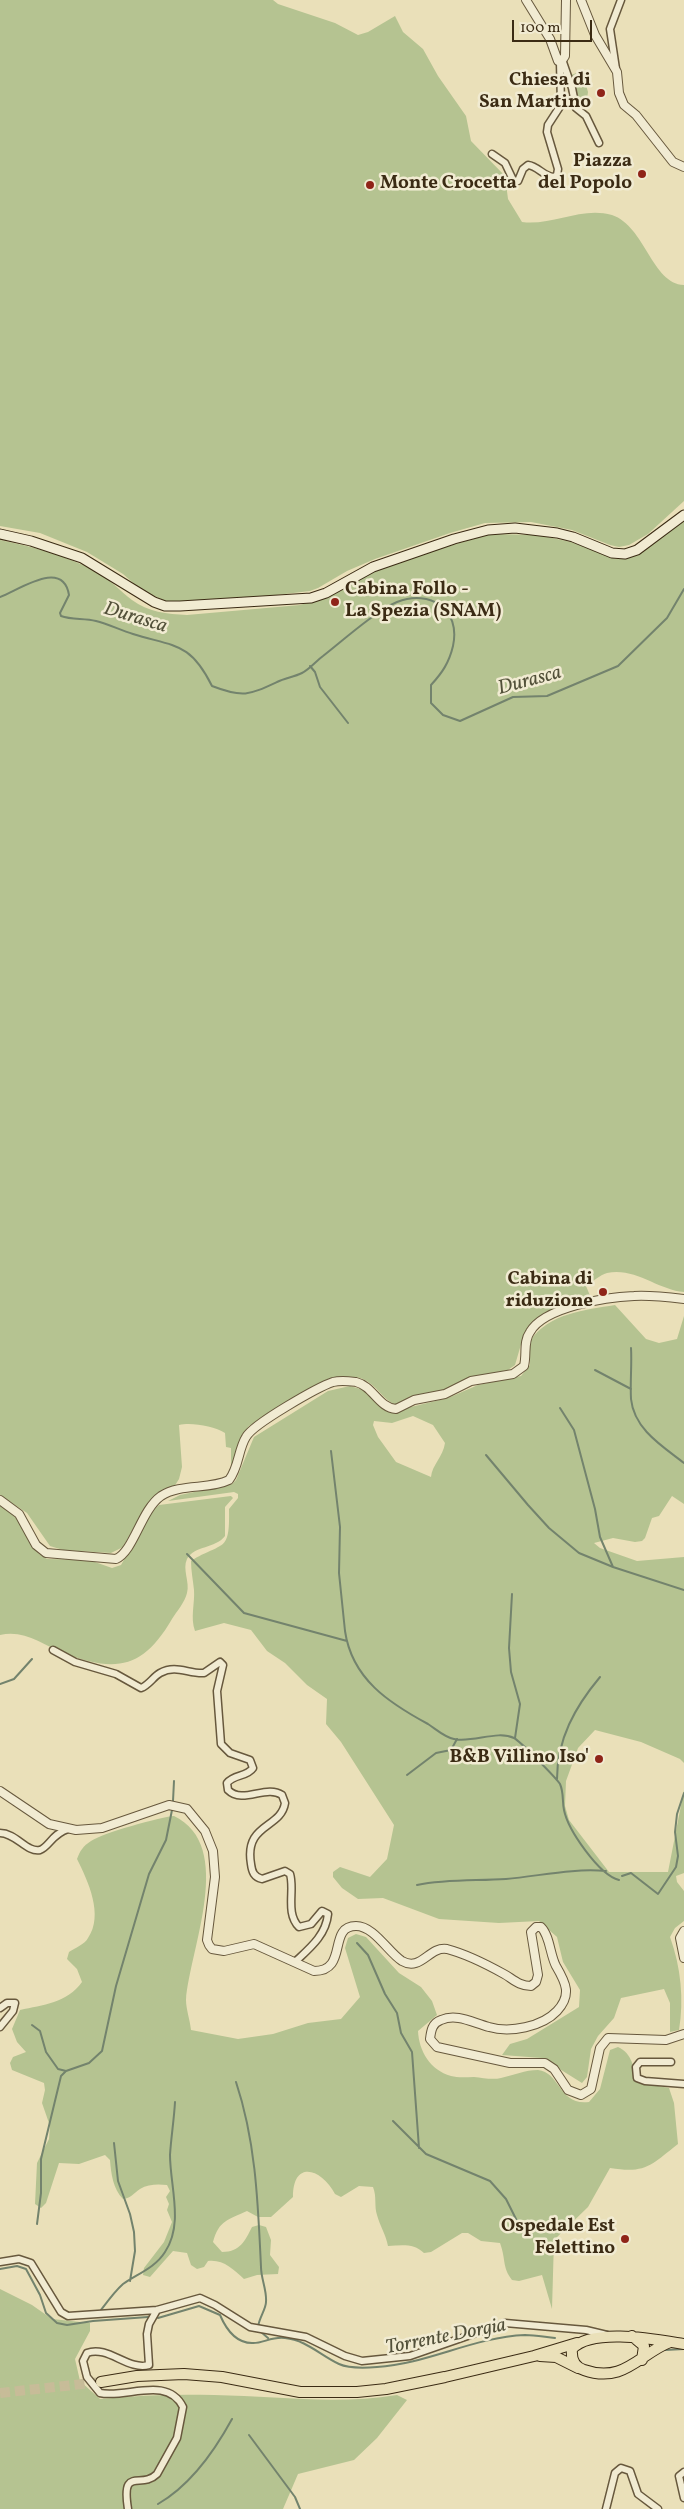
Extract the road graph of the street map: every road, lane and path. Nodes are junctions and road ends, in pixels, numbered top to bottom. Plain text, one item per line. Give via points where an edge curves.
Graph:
1 (526, 0) edge
2 (566, 0) edge
3 (581, 0) edge
4 (621, 0) edge
5 (561, 62) junction
6 (617, 72) junction
7 (599, 143) dead end
8 (492, 154) dead end
9 (684, 167) edge
10 (684, 515) edge
11 (0, 534) edge
12 (684, 1299) edge
13 (0, 1500) edge
14 (53, 1650) dead end
15 (0, 1791) edge
16 (68, 1829) junction
17 (0, 1833) edge
18 (684, 1931) edge
19 (684, 1958) edge
20 (296, 1961) junction
21 (0, 2008) edge
22 (0, 2028) edge
23 (684, 2034) edge
24 (671, 2062) dead end
25 (684, 2084) edge
26 (0, 2262) edge
27 (157, 2310) junction
28 (586, 2330) junction
29 (632, 2336) junction
30 (618, 2337) junction
31 (582, 2342) junction
32 (670, 2342) junction
33 (684, 2344) edge
34 (534, 2356) junction
35 (642, 2360) junction
36 (578, 2368) junction
37 (102, 2382) tunnel mouth
38 (684, 2472) edge
39 (684, 2498) edge
40 (128, 2509) edge
41 (606, 2509) edge
42 (658, 2509) edge

1 - 5 street
2 - 5 street via 565,56
3 - 6 street via 595,35
4 - 6 street via 610,29
5 - 7 street via 576,108 586,116
5 - 8 street via 561,105 547,132 557,175 552,178 528,165 514,182 505,163
6 - 9 street via 624,105 636,115 673,162
10 - 11 main road via 637,550 625,554 612,554 557,533 502,528 454,539 373,567 326,593 310,598 180,606 160,604 82,558
12 - 13 street via 616,1298 552,1314 531,1330 526,1339 525,1363 520,1371 471,1381 445,1394 414,1400 396,1409 386,1406 362,1384 340,1381 324,1386 251,1431 244,1439 229,1480 162,1496 146,1512 124,1553 116,1558 46,1553 36,1545 19,1514
14 - 20 street via 75,1662 116,1674 142,1688 167,1670 182,1668 204,1673 220,1662 223,1664 217,1690 221,1744 230,1753 250,1760 254,1768 230,1779 228,1790 236,1795 274,1791 282,1796 285,1803 281,1812 253,1838 250,1852 253,1872 262,1879 285,1871 290,1874 292,1913 299,1927 311,1924 322,1911 328,1914 317,1941
15 - 16 street via 40,1819
16 - 17 street via 53,1836 39,1850 33,1850 14,1836
16 - 20 street via 102,1828 169,1805 187,1809 205,1831 213,1851 215,1877 207,1934 209,1946 224,1950 254,1944
18 - 19 street via 680,1938
20 - 23 street via 314,1971 326,1969 334,1962 342,1934 358,1926 408,1964 418,1963 436,1951 446,1949 520,1984 531,1986 538,1975 531,1932 539,1926 544,1930 550,1953 567,1986 566,1999 554,2014 542,2022 503,2029 489,2028 466,2019 446,2018 432,2027 430,2039 434,2045 444,2049 499,2061 545,2063 554,2069 568,2090 577,2095 591,2089 600,2048 608,2038 666,2040
21 - 22 street via 7,2003 15,2003 13,2012
24 - 25 street via 640,2062 636,2067 638,2078 645,2082
26 - 27 street via 19,2259 31,2263 61,2312 68,2316
27 - 28 street via 200,2298 250,2327 306,2336 362,2361 410,2356 505,2324
27 - 40 street via 147,2334 149,2365 137,2366 96,2352 87,2354 83,2360 87,2377 100,2393 157,2391 172,2394 183,2407 177,2438 157,2474 135,2480 125,2492
28 - 30 street
28 - 31 street via 590,2333
29 - 30 main road
29 - 32 main road
29 - 35 main road via 644,2346
30 - 31 main road
31 - 34 main road
31 - 36 main road via 572,2349 571,2354
32 - 33 main road
32 - 35 main road
34 - 36 main road via 556,2357
34 - 37 main road via 445,2378 357,2392 300,2392 231,2378 184,2374 137,2376
35 - 36 main road via 606,2374
38 - 39 street via 679,2476
41 - 42 street via 615,2473 622,2468 630,2471 638,2494

